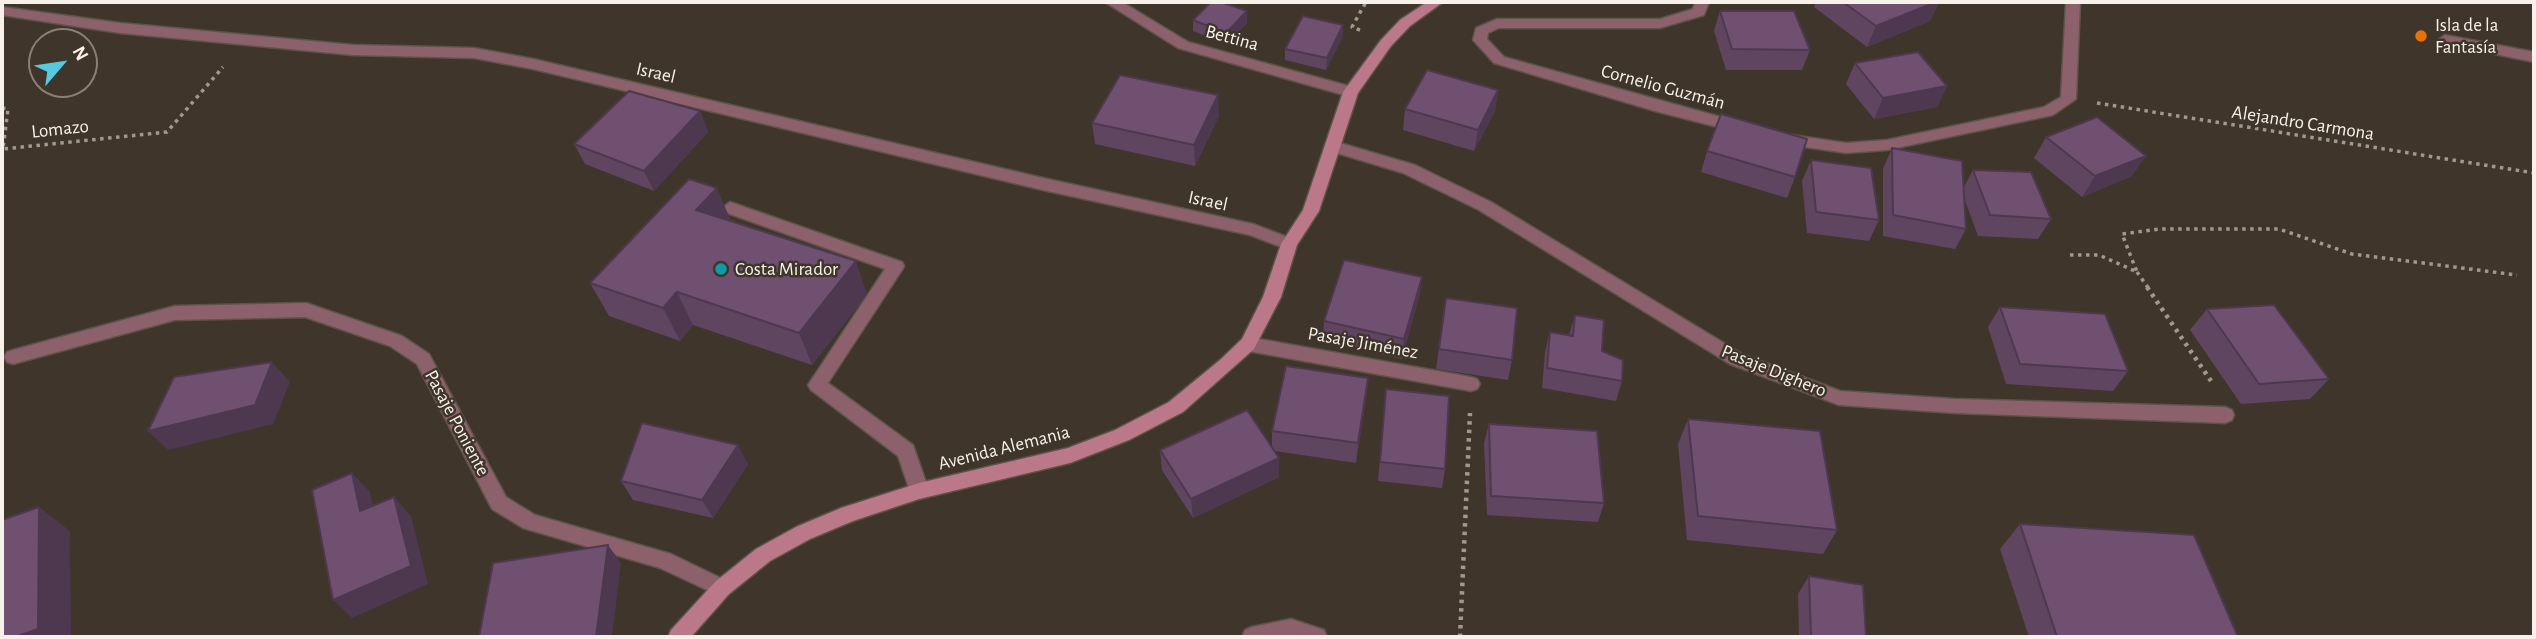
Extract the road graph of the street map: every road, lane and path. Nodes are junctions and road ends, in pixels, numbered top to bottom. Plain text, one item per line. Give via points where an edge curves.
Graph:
1 (1112, 2) edge
2 (1436, 2) edge
3 (1702, 2) edge
4 (2073, 2) edge
5 (2, 11) edge
6 (246, 40) junction
7 (2445, 40) dead end
8 (2534, 57) edge
9 (1351, 92) junction
10 (2068, 99) junction
11 (2, 108) edge
12 (1333, 146) junction
13 (2534, 173) edge
14 (730, 208) dead end
15 (1289, 244) junction
16 (2070, 255) dead end
17 (2137, 272) junction
18 (2517, 275) dead end
19 (1248, 344) junction
20 (13, 357) dead end
21 (1471, 384) joint
22 (2225, 415) joint
23 (919, 491) junction
24 (722, 588) junction
25 (678, 637) edge
26 (1252, 637) edge
27 (1317, 637) edge
28 (1461, 637) edge

1 - 9 street, Bettina via 1183,45
2 - 9 main road, Avenida Alemania via 1386,43
3 - 10 street, Cornelio Guzmán via 1699,12 1670,21 1497,24 1481,31 1480,40 1499,60 1801,144 1887,145 2049,111
4 - 10 street
5 - 6 street, Israel via 120,29
6 - 11 path, Lomazo via 167,132 3,149 8,109
6 - 15 street, Israel via 354,50 474,53 533,64 1253,230
7 - 8 street
9 - 12 main road, Avenida Alemania
10 - 13 path, Alejandro Carmona
12 - 15 main road, Avenida Alemania via 1311,211
12 - 22 street, Pasaje Dighero via 1409,169 1485,206 1736,359 1839,398
14 - 23 street via 896,266 817,385 906,451
15 - 19 main road, Avenida Alemania via 1272,297
16 - 17 path via 2099,255
17 - 18 path via 2122,234 2160,229 2279,229 2352,254
17 - 22 path via 2225,401
19 - 21 street, Pasaje Jiménez
19 - 23 main road, Avenida Alemania via 1177,407 1122,435 1034,465
20 - 24 street, Pasaje Poniente via 175,313 306,310 396,341 423,359 499,503 530,523 663,559
21 - 28 path
23 - 24 main road, Avenida Alemania via 803,533 763,555
24 - 25 main road, Avenida Alemania
26 - 27 street via 1292,628

